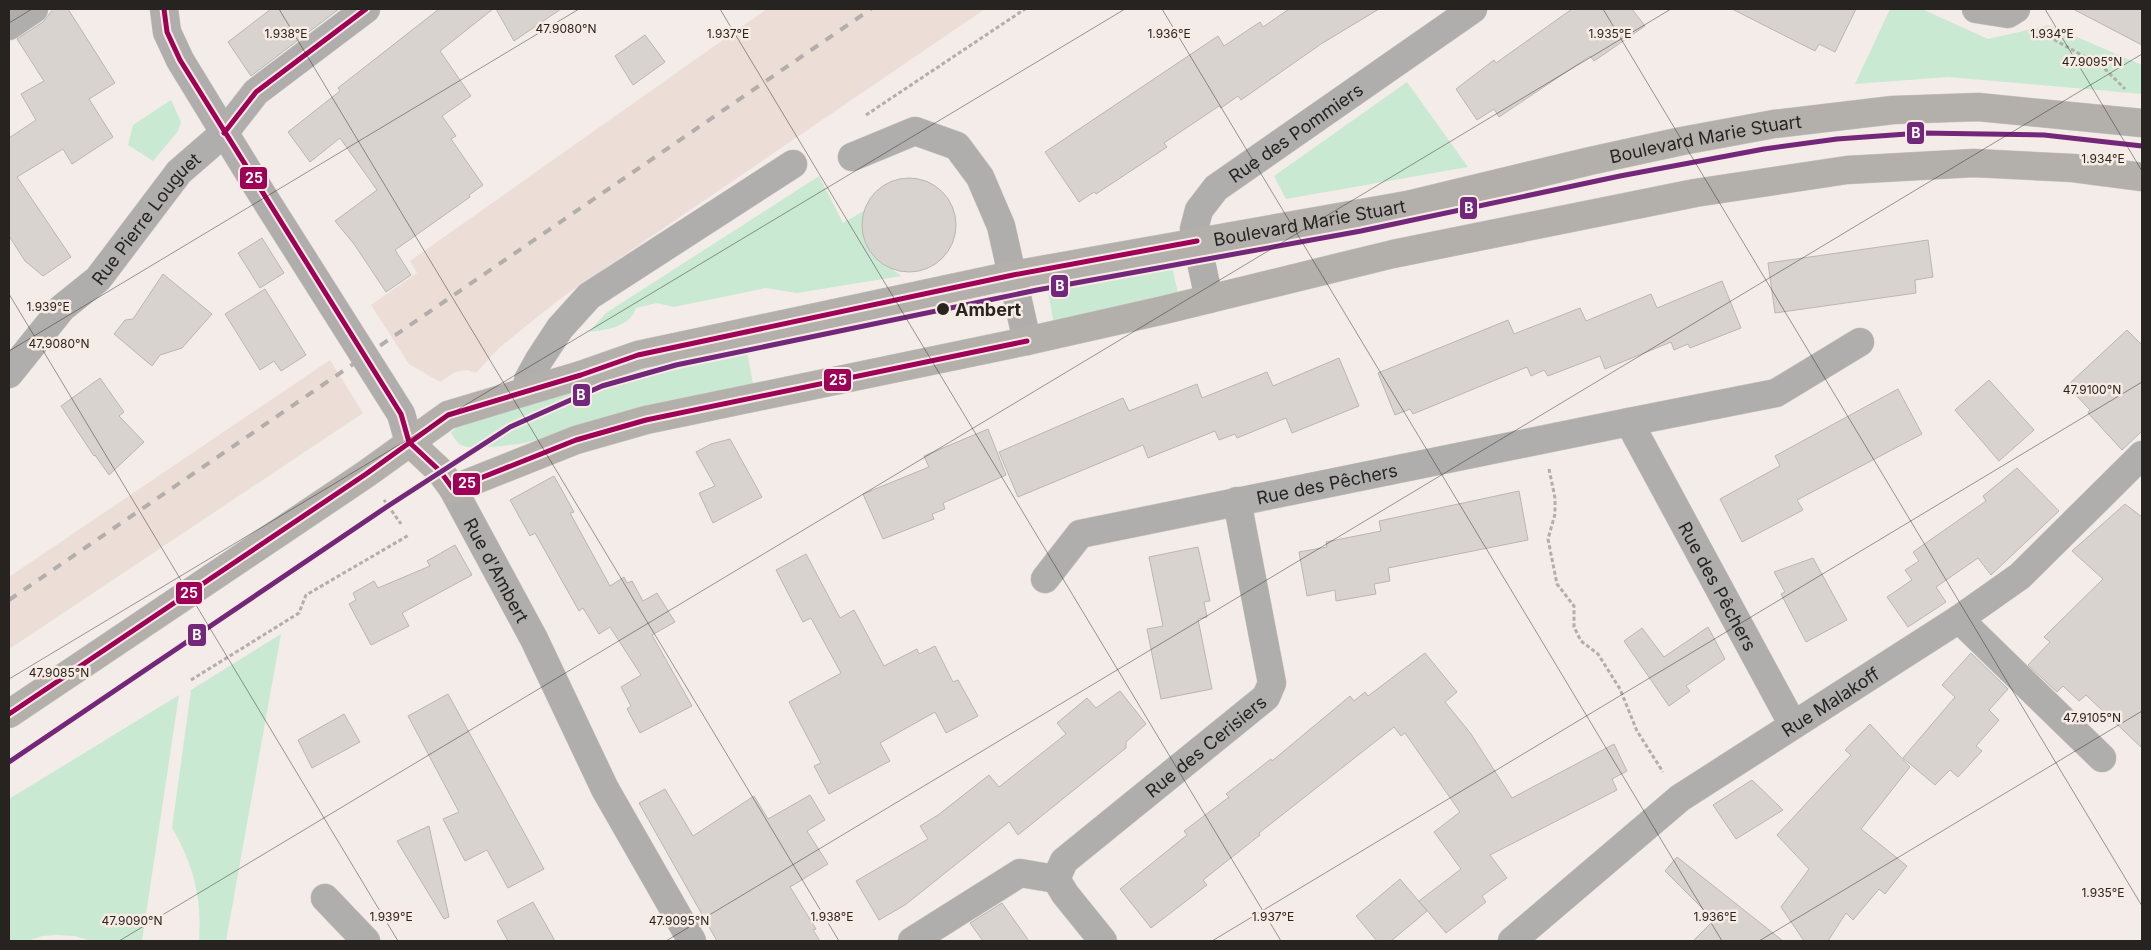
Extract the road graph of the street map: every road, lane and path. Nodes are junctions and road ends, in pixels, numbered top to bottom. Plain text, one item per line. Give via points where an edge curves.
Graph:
1 (34, 9) edge
2 (164, 9) edge
3 (366, 9) edge
4 (1025, 9) edge
5 (1474, 9) edge
6 (1976, 9) edge
7 (2012, 11) edge
8 (9, 26) edge
9 (2129, 93) dead end
10 (859, 120) dead end
11 (2142, 123) edge
12 (224, 133) junction
13 (852, 157) dead end
14 (793, 164) dead end
15 (2142, 177) edge
16 (1197, 241) junction
17 (1013, 275) junction
18 (1209, 299) junction
19 (1027, 341) junction
20 (1860, 342) dead end
21 (9, 374) edge
22 (529, 390) junction
23 (1629, 422) junction
24 (1539, 440) junction
25 (408, 442) junction
26 (2142, 455) edge
27 (453, 489) junction
28 (382, 498) dead end
29 (1237, 501) junction
30 (401, 524) dead end
31 (409, 536) dead end
32 (1046, 578) dead end
33 (1959, 619) junction
34 (191, 680) dead end
35 (9, 714) edge
36 (1793, 725) junction
37 (2102, 758) dead end
38 (1680, 798) junction
39 (1056, 879) junction
40 (325, 898) dead end
41 (366, 941) edge
42 (692, 941) edge
43 (912, 941) edge
44 (1103, 941) edge
45 (1512, 941) edge

1 - 8 street
2 - 12 street via 166,32
3 - 12 street, Rue Pierre Louguet via 256,92
4 - 10 path
5 - 16 street, Rue des Pommiers via 1216,188 1199,210 1194,229
6 - 7 street
7 - 9 path via 2104,67
11 - 16 main road, Boulevard Marie Stuart via 1978,107 1893,110 1774,124 1590,161 1407,205
12 - 21 street, Rue Pierre Louguet via 179,172 98,279 62,308
12 - 25 street via 401,414
13 - 17 street via 914,131 957,146 983,186 1000,226
14 - 22 street via 590,296 560,328 544,352 528,380
15 - 18 main road via 2074,168 1974,163 1847,170 1666,199 1393,254
16 - 17 main road, Boulevard Marie Stuart
16 - 18 street, Rue des Pommiers
17 - 19 street
17 - 22 main road, Boulevard Marie Stuart via 638,355
18 - 19 main road
19 - 27 main road via 646,420 576,440
20 - 23 street, Rue des Pêchers via 1776,393
22 - 25 main road, Boulevard Marie Stuart via 448,415
23 - 24 street, Rue des Pêchers
23 - 36 street, Rue des Pêchers
24 - 29 street, Rue des Pêchers
24 - 38 path via 1556,498 1548,539 1557,584 1574,606 1574,627 1581,641 1598,654 1620,689 1637,731
25 - 27 main road, Rue d'Ambert via 440,471
25 - 35 main road, Boulevard Marie Stuart via 366,474
26 - 33 street, Rue Malakoff via 2020,576
27 - 42 street, Rue d'Ambert via 534,639 605,789
28 - 30 path
29 - 32 street, Rue des Pêchers via 1080,534
29 - 39 street, Rue des Cerisiers via 1272,683 1266,697 1064,862
31 - 34 path via 306,595 299,613
33 - 36 street, Rue Malakoff
33 - 37 street
36 - 38 street, Rue Malakoff
38 - 45 street, Rue Malakoff
39 - 43 street via 1020,873
39 - 44 street
40 - 41 street

